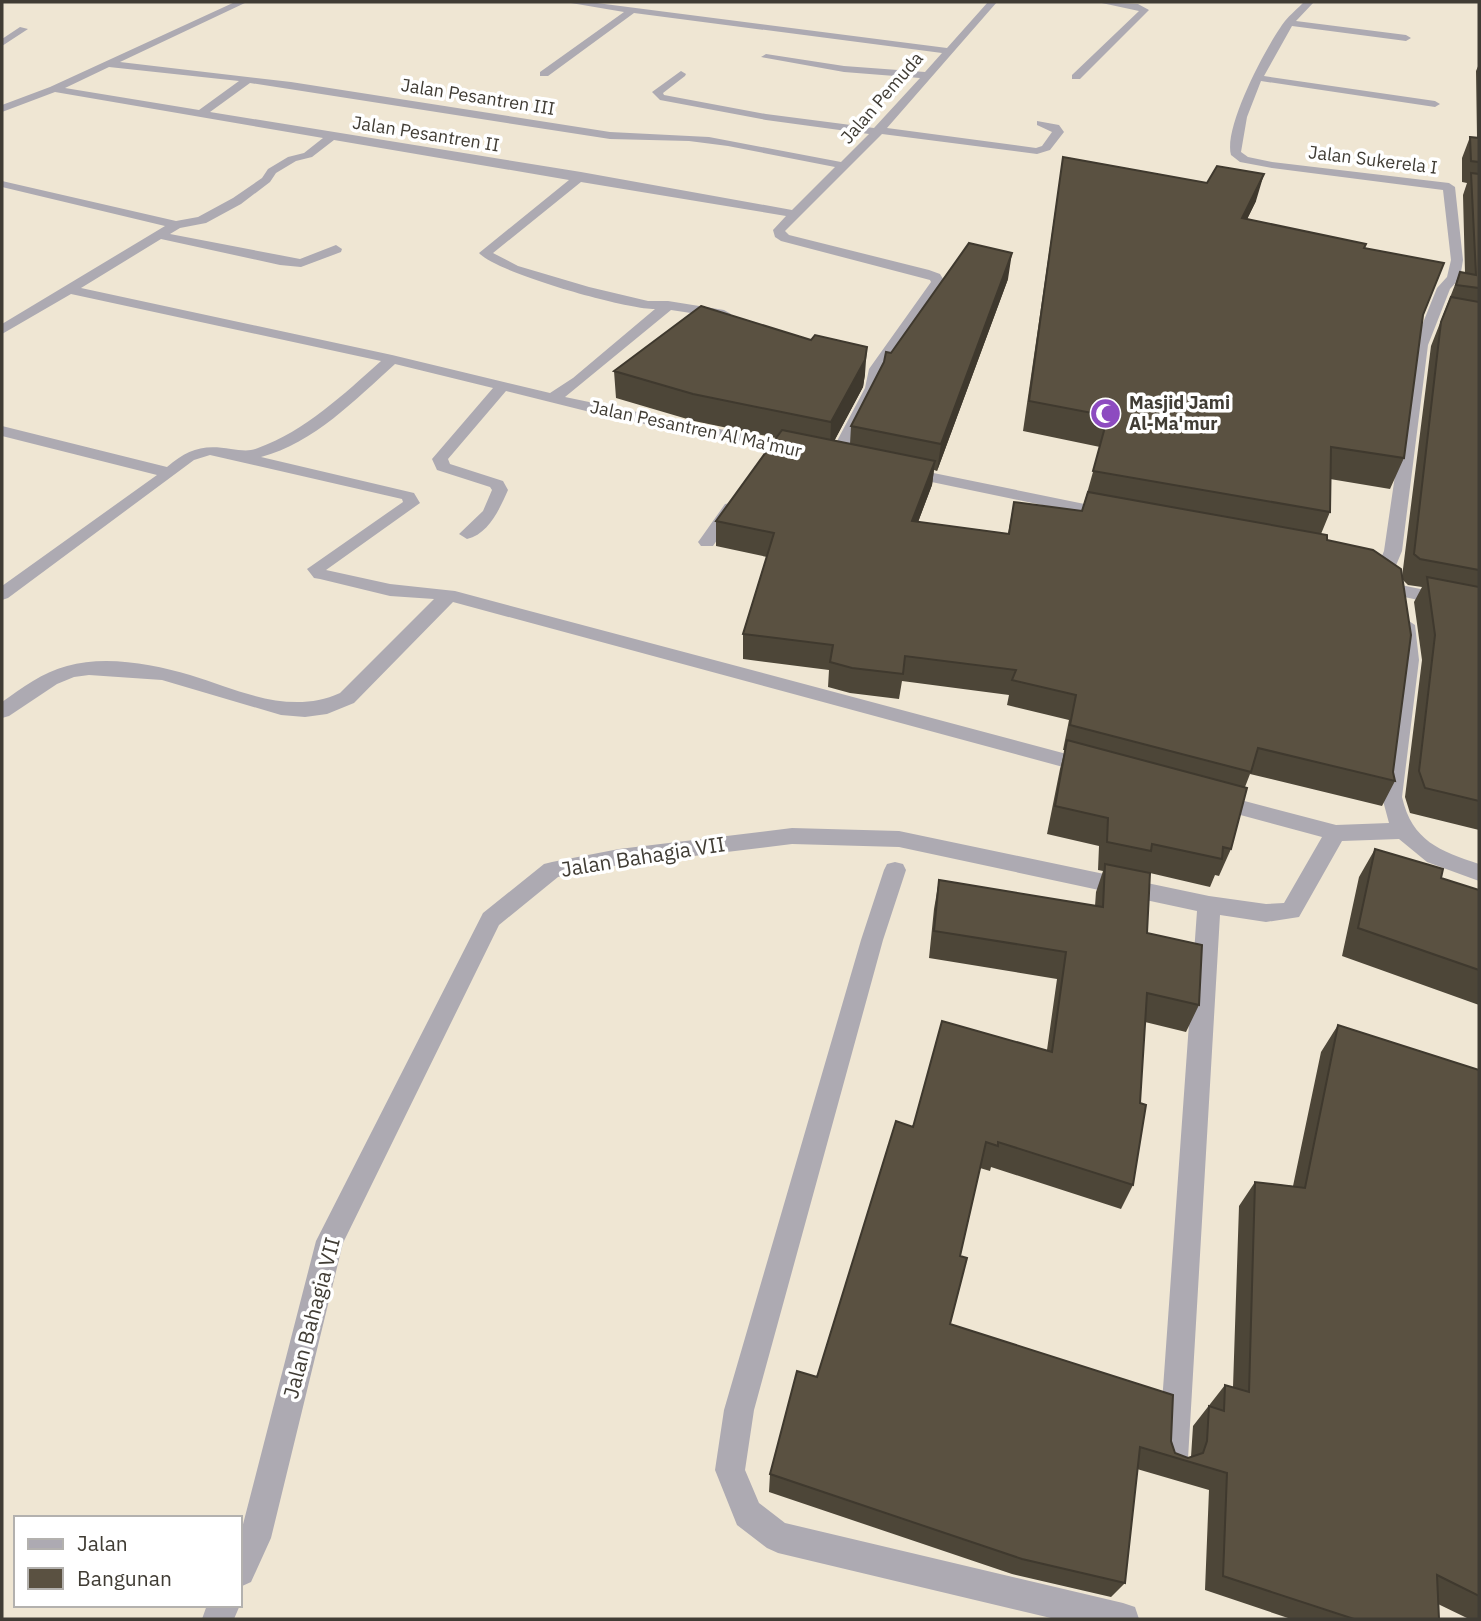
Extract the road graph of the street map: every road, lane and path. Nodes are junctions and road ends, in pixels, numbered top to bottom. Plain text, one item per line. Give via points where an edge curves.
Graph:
1 (242, 2) edge
2 (570, 2) edge
3 (654, 2) edge
4 (993, 2) edge
5 (1101, 2) edge
6 (1309, 2) edge
7 (631, 10) junction
8 (644, 12) junction
9 (1288, 23) junction
10 (23, 29) dead end
11 (1406, 38) dead end
12 (2, 43) edge
13 (947, 51) junction
14 (766, 57) dead end
15 (105, 64) junction
16 (681, 74) dead end
17 (544, 75) dead end
18 (925, 75) junction
19 (1076, 77) dead end
20 (1259, 78) junction
21 (247, 80) junction
22 (54, 89) junction
23 (2, 95) edge
24 (23, 100) junction
25 (1435, 104) dead end
26 (2, 109) edge
27 (202, 113) junction
28 (1041, 123) dead end
29 (878, 131) junction
30 (332, 136) junction
31 (845, 166) junction
32 (581, 176) junction
33 (2, 184) edge
34 (793, 214) junction
35 (176, 225) junction
36 (159, 235) junction
37 (336, 249) dead end
38 (1434, 277) edge
39 (1453, 278) junction
40 (71, 290) junction
41 (668, 305) junction
42 (736, 317) edge
43 (2, 330) edge
44 (392, 359) junction
45 (503, 386) junction
46 (554, 398) junction
47 (2, 431) edge
48 (824, 456) junction
49 (239, 457) junction
50 (860, 463) edge
51 (884, 468) edge
52 (170, 473) junction
53 (737, 499) edge
54 (1129, 517) edge
55 (467, 534) dead end
56 (707, 542) dead end
57 (1363, 566) edge
58 (1383, 575) junction
59 (1401, 591) junction
60 (2, 594) edge
61 (449, 595) junction
62 (1479, 607) edge
63 (2, 712) edge
64 (1107, 772) edge
65 (1201, 797) edge
66 (1402, 831) junction
67 (1336, 833) junction
68 (895, 870) dead end
69 (1479, 873) edge
70 (1209, 905) junction
71 (1173, 1459) edge
72 (242, 1567) edge
73 (1124, 1619) edge

1 - 15 street
2 - 7 street
3 - 8 street
4 - 13 street, Jalan Pemuda
5 - 19 street via 1138,7 1143,13
6 - 9 street, Jalan Sukerela I
7 - 8 street
7 - 17 street
8 - 13 street
9 - 11 street
9 - 20 street, Jalan Sukerela I
10 - 12 street
13 - 18 street, Jalan Pemuda
14 - 18 street
15 - 21 street, Jalan Pesantren III
15 - 22 street
16 - 29 street via 657,92 660,97
18 - 29 street, Jalan Pemuda
20 - 25 street
20 - 39 street, Jalan Sukerela I via 1235,137 1235,153 1244,160 1454,188 1457,260
21 - 27 street
21 - 31 street, Jalan Pesantren III via 603,135 727,143
22 - 24 street
22 - 27 street, Jalan Pesantren II
23 - 24 street
24 - 26 street
27 - 30 street, Jalan Pesantren II
28 - 29 street via 1058,132 1037,151
29 - 31 street, Jalan Pemuda
30 - 32 street, Jalan Pesantren II
30 - 35 street via 308,155 272,171 267,180 237,201 202,220
31 - 34 street, Jalan Pemuda
32 - 34 street, Jalan Pesantren II
32 - 41 street via 485,253 514,269 648,305
33 - 35 street
34 - 48 street via 779,230 785,238 935,277 938,282 872,362 872,388
35 - 36 street
36 - 37 street via 301,263
36 - 40 street
38 - 39 street
39 - 58 street, Jalan Sukerela I via 1444,288 1440,314 1421,345 1395,539
40 - 43 street
40 - 44 street, Jalan Pesantren Al Ma'mur
41 - 42 street
41 - 46 street
44 - 45 street, Jalan Pesantren Al Ma'mur
44 - 49 street via 312,428 263,452
45 - 46 street, Jalan Pesantren Al Ma'mur
45 - 55 street via 440,459 443,467 497,484 500,489 490,513
46 - 48 street, Jalan Pesantren Al Ma'mur via 770,451
47 - 52 street
48 - 50 street, Jalan Pesantren Al Ma'mur
49 - 52 street via 197,452
49 - 61 street via 408,496 412,503 316,569 320,574 390,590
51 - 54 street
52 - 60 street
53 - 56 street
57 - 58 street
58 - 59 street
59 - 62 street
59 - 66 street via 1410,660 1392,797
61 - 63 street via 333,708 289,710 161,674 83,668 63,673
61 - 64 street
65 - 67 street
66 - 67 street
66 - 69 street via 1415,846
67 - 70 street, Jalan Bahagia VII via 1290,911 1266,913
68 - 73 street via 739,1410 730,1470 748,1514 778,1537
70 - 71 street
70 - 72 street, Jalan Bahagia VII via 899,839 792,836 552,870 491,919 330,1241 256,1538

